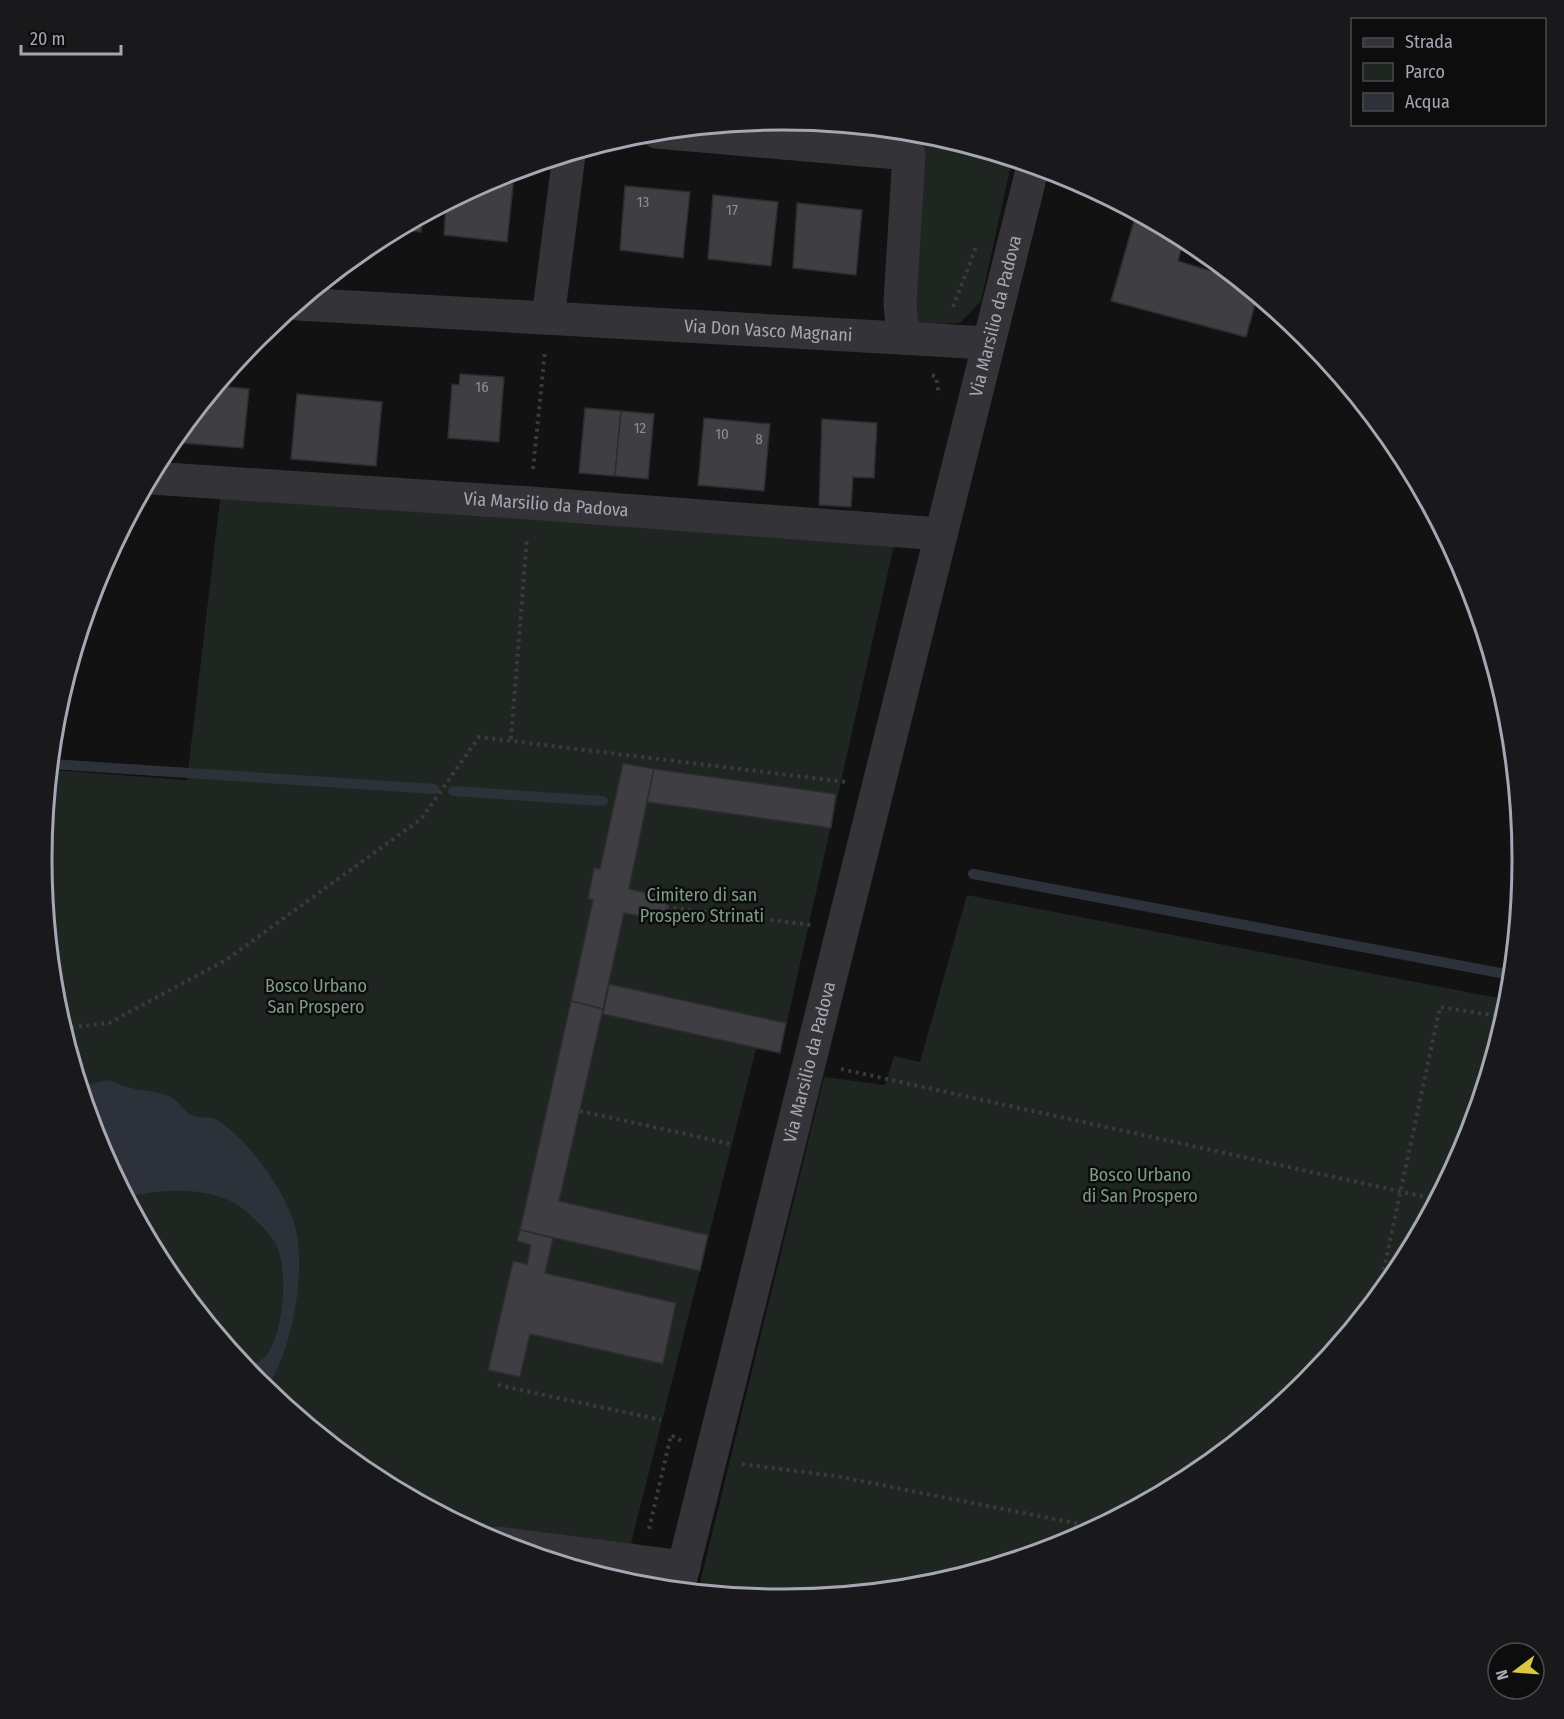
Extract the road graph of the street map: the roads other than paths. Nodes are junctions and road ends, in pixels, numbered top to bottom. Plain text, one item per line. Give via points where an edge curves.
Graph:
1 (695, 135) edge
2 (568, 163) edge
3 (1031, 175) edge
4 (309, 305) edge
5 (548, 318) junction
6 (914, 339) junction
7 (987, 343) junction
8 (160, 479) edge
9 (940, 534) junction
10 (546, 1549) edge
11 (681, 1578) edge

1 - 6 street via 909,154 900,303
2 - 5 street
3 - 7 street, Via Marsilio da Padova
4 - 5 street, Via Don Vasco Magnani
5 - 6 street, Via Don Vasco Magnani
6 - 7 street, Via Don Vasco Magnani
7 - 9 street, Via Marsilio da Padova
8 - 9 street, Via Marsilio da Padova
9 - 11 street, Via Marsilio da Padova
10 - 11 street via 642,1562

